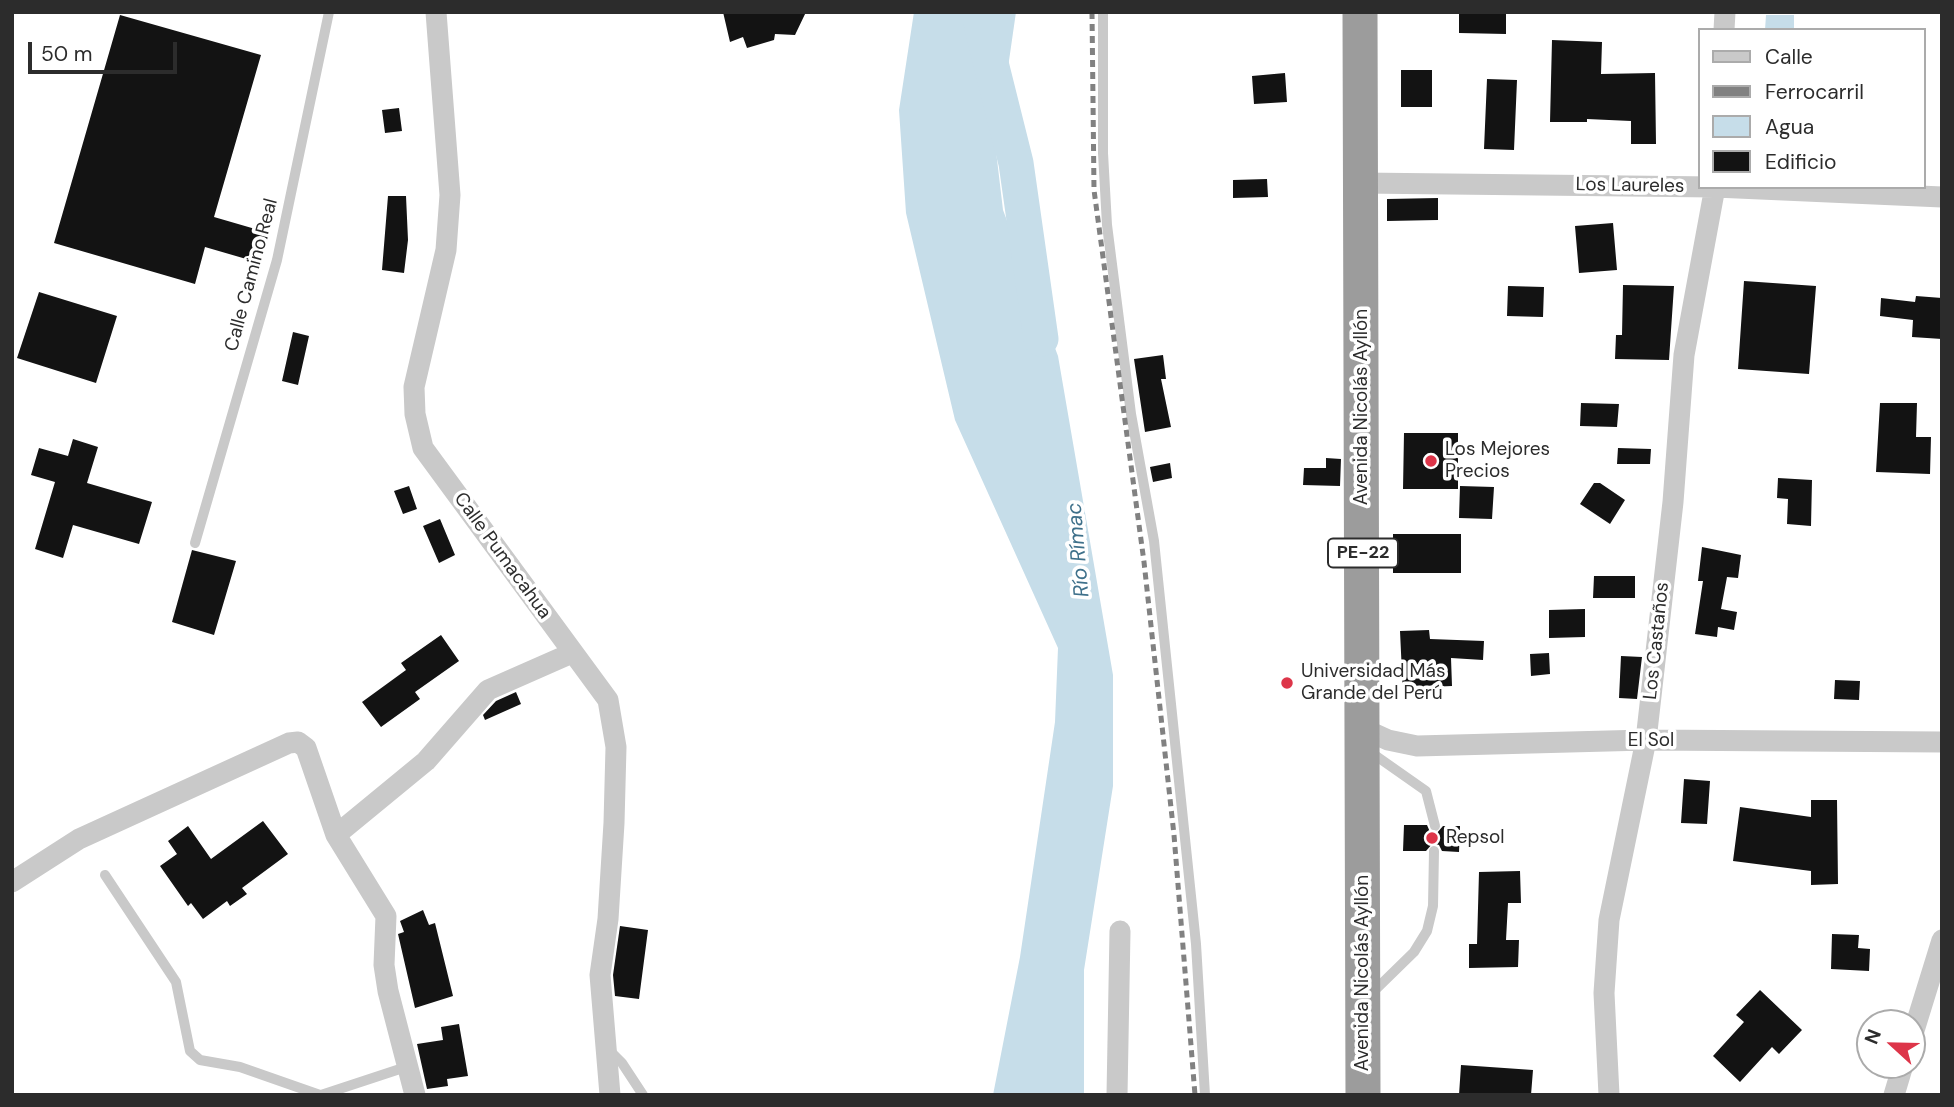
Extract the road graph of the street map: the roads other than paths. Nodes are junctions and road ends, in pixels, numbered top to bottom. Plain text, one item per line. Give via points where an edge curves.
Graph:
1 (329, 12) edge
2 (436, 12) edge
3 (1103, 12) edge
4 (1360, 12) edge
5 (1361, 183) junction
6 (1699, 187) edge
7 (1715, 189) edge
8 (1760, 189) edge
9 (1942, 197) edge
10 (194, 543) dead end
11 (572, 653) junction
12 (1364, 738) junction
13 (1646, 740) junction
14 (1942, 741) edge
15 (1435, 826) dead end
16 (336, 835) junction
17 (1434, 851) dead end
18 (105, 875) dead end
19 (12, 883) edge
20 (1119, 931) dead end
21 (1942, 940) edge
22 (1364, 1001) junction
23 (1921, 1009) edge
24 (604, 1046) junction
25 (410, 1066) junction
26 (320, 1095) edge
27 (415, 1095) edge
28 (610, 1095) edge
29 (643, 1095) edge
30 (1117, 1095) edge
31 (1205, 1095) edge
32 (1363, 1095) edge
33 (1609, 1095) edge

1 - 10 lane, Calle Camino Real via 277,260
2 - 11 street, Calle Pumacahua via 450,195 446,250 414,387 415,414 423,448
3 - 31 lane via 1102,153 1107,225 1131,414 1152,520 1194,931
4 - 5 highway, Avenida Nicolás Ayllón / PE-22
5 - 6 street, Los Laureles
5 - 12 highway, Avenida Nicolás Ayllón / PE-22
7 - 13 street, Los Castaños via 1684,355
8 - 9 street, Los Laureles
11 - 16 street via 488,690 426,761
11 - 24 street, Calle Pumacahua via 607,700 616,747 608,919 600,975
12 - 13 street, El Sol via 1417,746
12 - 15 lane via 1426,791
12 - 22 highway, Avenida Nicolás Ayllón / PE-22
13 - 14 street, El Sol
13 - 33 street, Los Castaños via 1609,920 1604,993
16 - 19 street via 306,748 289,743 79,839
16 - 25 street via 386,916 388,991
17 - 22 lane via 1433,906 1427,931 1414,952
18 - 26 lane via 176,982 190,1051 200,1060 240,1067
20 - 30 street
21 - 23 street
22 - 32 highway, Avenida Nicolás Ayllón / PE-22
24 - 28 street, Calle Pumacahua
24 - 29 lane
25 - 26 lane
25 - 27 street

